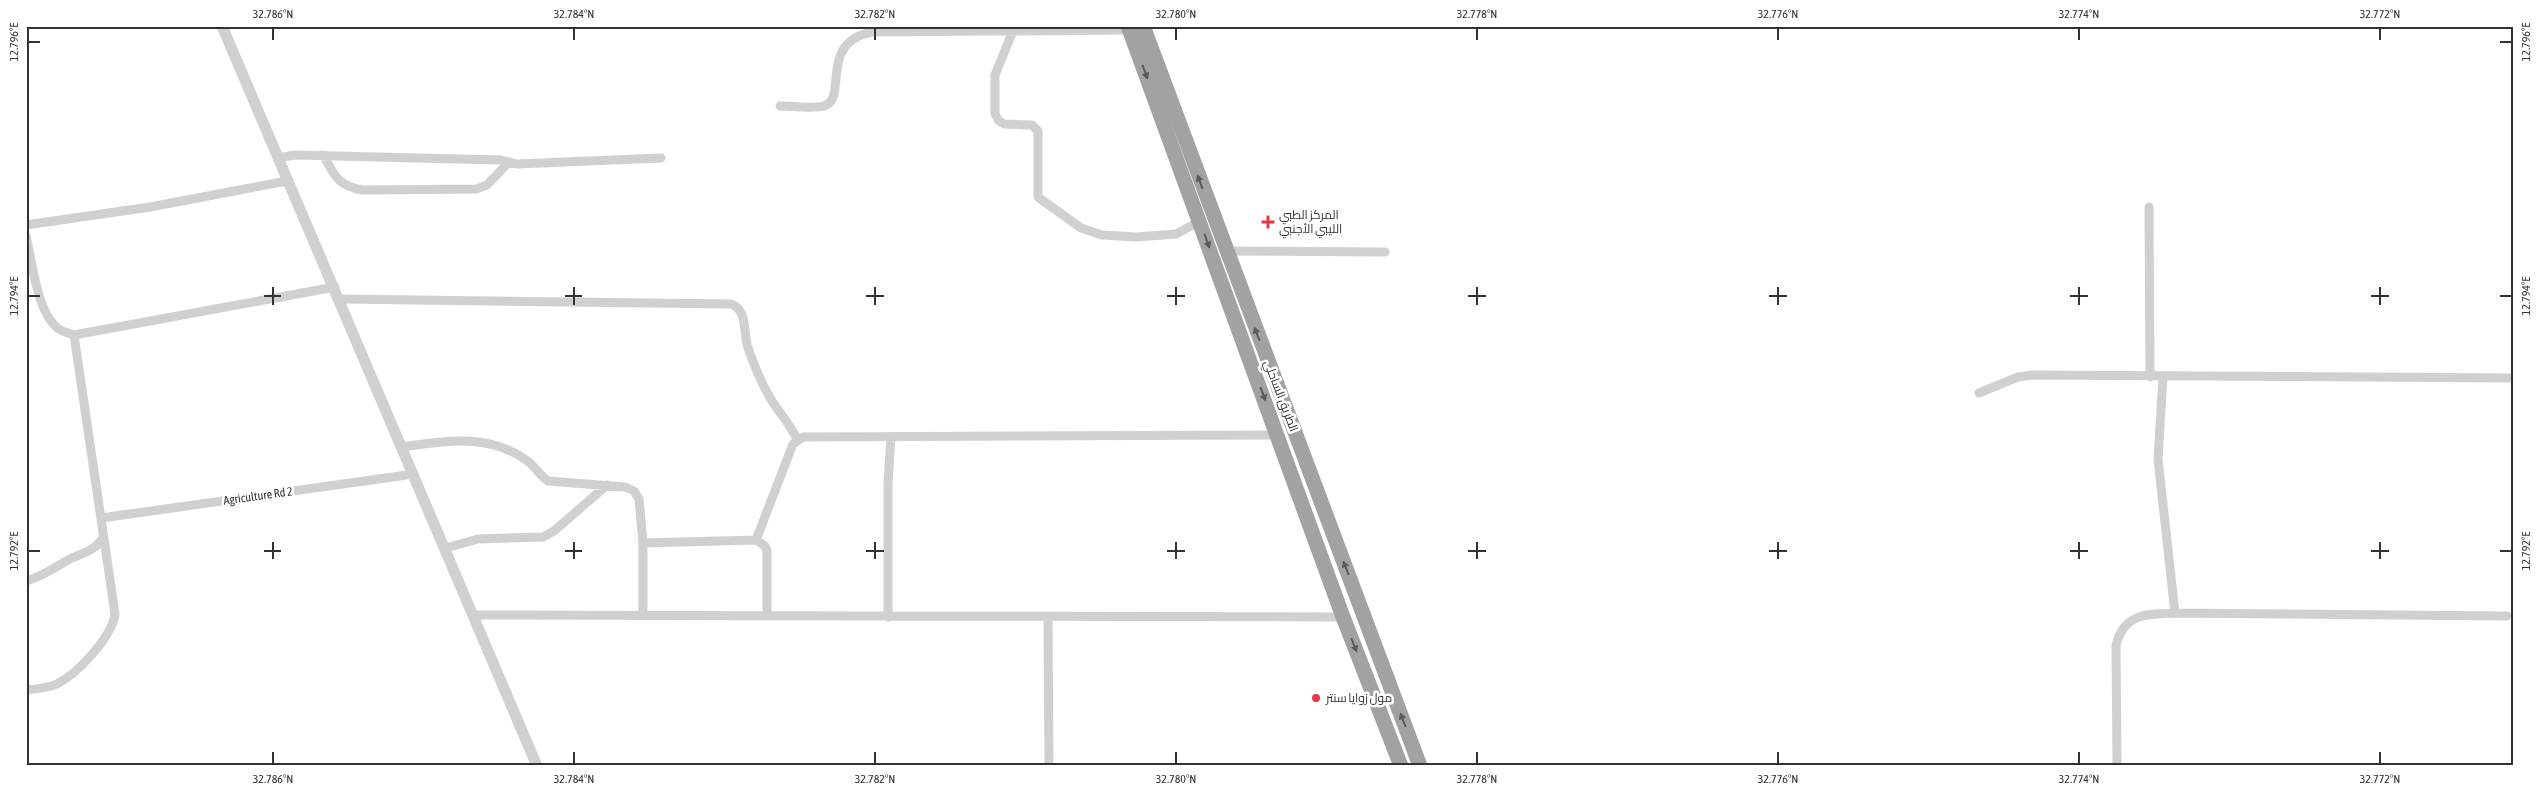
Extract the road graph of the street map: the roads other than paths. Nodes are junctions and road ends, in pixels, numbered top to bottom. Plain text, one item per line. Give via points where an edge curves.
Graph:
1 (222, 26) edge
2 (1133, 28) edge
3 (1012, 33) junction
4 (780, 106) dead end
5 (323, 156) junction
6 (277, 158) junction
7 (661, 158) dead end
8 (508, 163) junction
9 (287, 181) junction
10 (2149, 207) dead end
11 (1200, 221) junction
12 (26, 225) edge
13 (26, 236) edge
14 (1226, 251) junction
15 (1385, 252) dead end
16 (335, 287) junction
17 (340, 299) junction
18 (74, 335) junction
19 (2163, 376) junction
20 (2150, 377) junction
21 (2514, 378) edge
22 (1980, 393) dead end
23 (1278, 435) junction
24 (891, 437) junction
25 (797, 440) junction
26 (402, 446) junction
27 (414, 474) junction
28 (607, 485) junction
29 (101, 518) junction
30 (104, 537) junction
31 (756, 540) junction
32 (643, 543) junction
33 (446, 548) junction
34 (26, 581) edge
35 (2175, 612) junction
36 (643, 615) junction
37 (474, 616) junction
38 (767, 616) junction
39 (2507, 616) dead end
40 (888, 617) junction
41 (1048, 617) junction
42 (1343, 617) junction
43 (26, 690) edge
44 (537, 766) edge
45 (1049, 766) edge
46 (1401, 766) edge
47 (1420, 766) edge
48 (2117, 766) edge

1 - 6 street
2 - 3 street
2 -> 11 highway, الطريق الساحلي
14 -> 2 highway, الطريق الساحلي
3 - 4 street via 872,32 858,35 839,57 832,100 824,106
3 - 11 street via 995,75 995,114 1004,124 1032,125 1038,131 1037,192 1043,202 1081,228 1102,235 1176,234
5 - 6 street
5 - 8 street via 501,160
5 - 8 street via 337,180 347,187 362,190 476,189 487,185
6 - 9 street
7 - 8 street
9 - 12 street via 150,208
9 - 16 street
10 - 20 street
11 -> 23 highway, الطريق الساحلي
13 - 18 street via 40,300 48,318 59,329
14 - 15 street
47 -> 14 highway, الطريق الساحلي
16 - 17 street
16 - 18 street
17 - 25 street via 731,304 742,313 754,362 770,398 788,421
17 - 26 street
18 - 29 street
19 - 20 street
19 - 21 street
19 - 35 street via 2158,458
20 - 22 street via 2033,375 2018,377
23 - 24 street
23 - 42 highway, الطريق الساحلي
24 - 25 street via 802,437
24 - 40 street
25 - 31 street
26 - 27 street
26 - 28 street via 455,440 480,441 505,448 527,460 548,481
27 - 29 street, Agriculture Rd 2
27 - 33 street
28 - 32 street via 625,487 634,491 639,499
28 - 33 street via 554,531 542,537 478,539
29 - 30 street
30 - 34 street via 85,554
30 - 43 street via 114,624 85,662 57,684
31 - 32 street
31 - 38 street via 765,546 767,552
32 - 36 street
33 - 37 street
35 - 39 street
35 - 48 street via 2147,614 2122,629 2116,672
36 - 37 street
36 - 38 street
37 - 44 street
38 - 40 street
40 - 41 street
41 - 42 street
41 - 45 street
42 -> 46 highway, الطريق الساحلي

